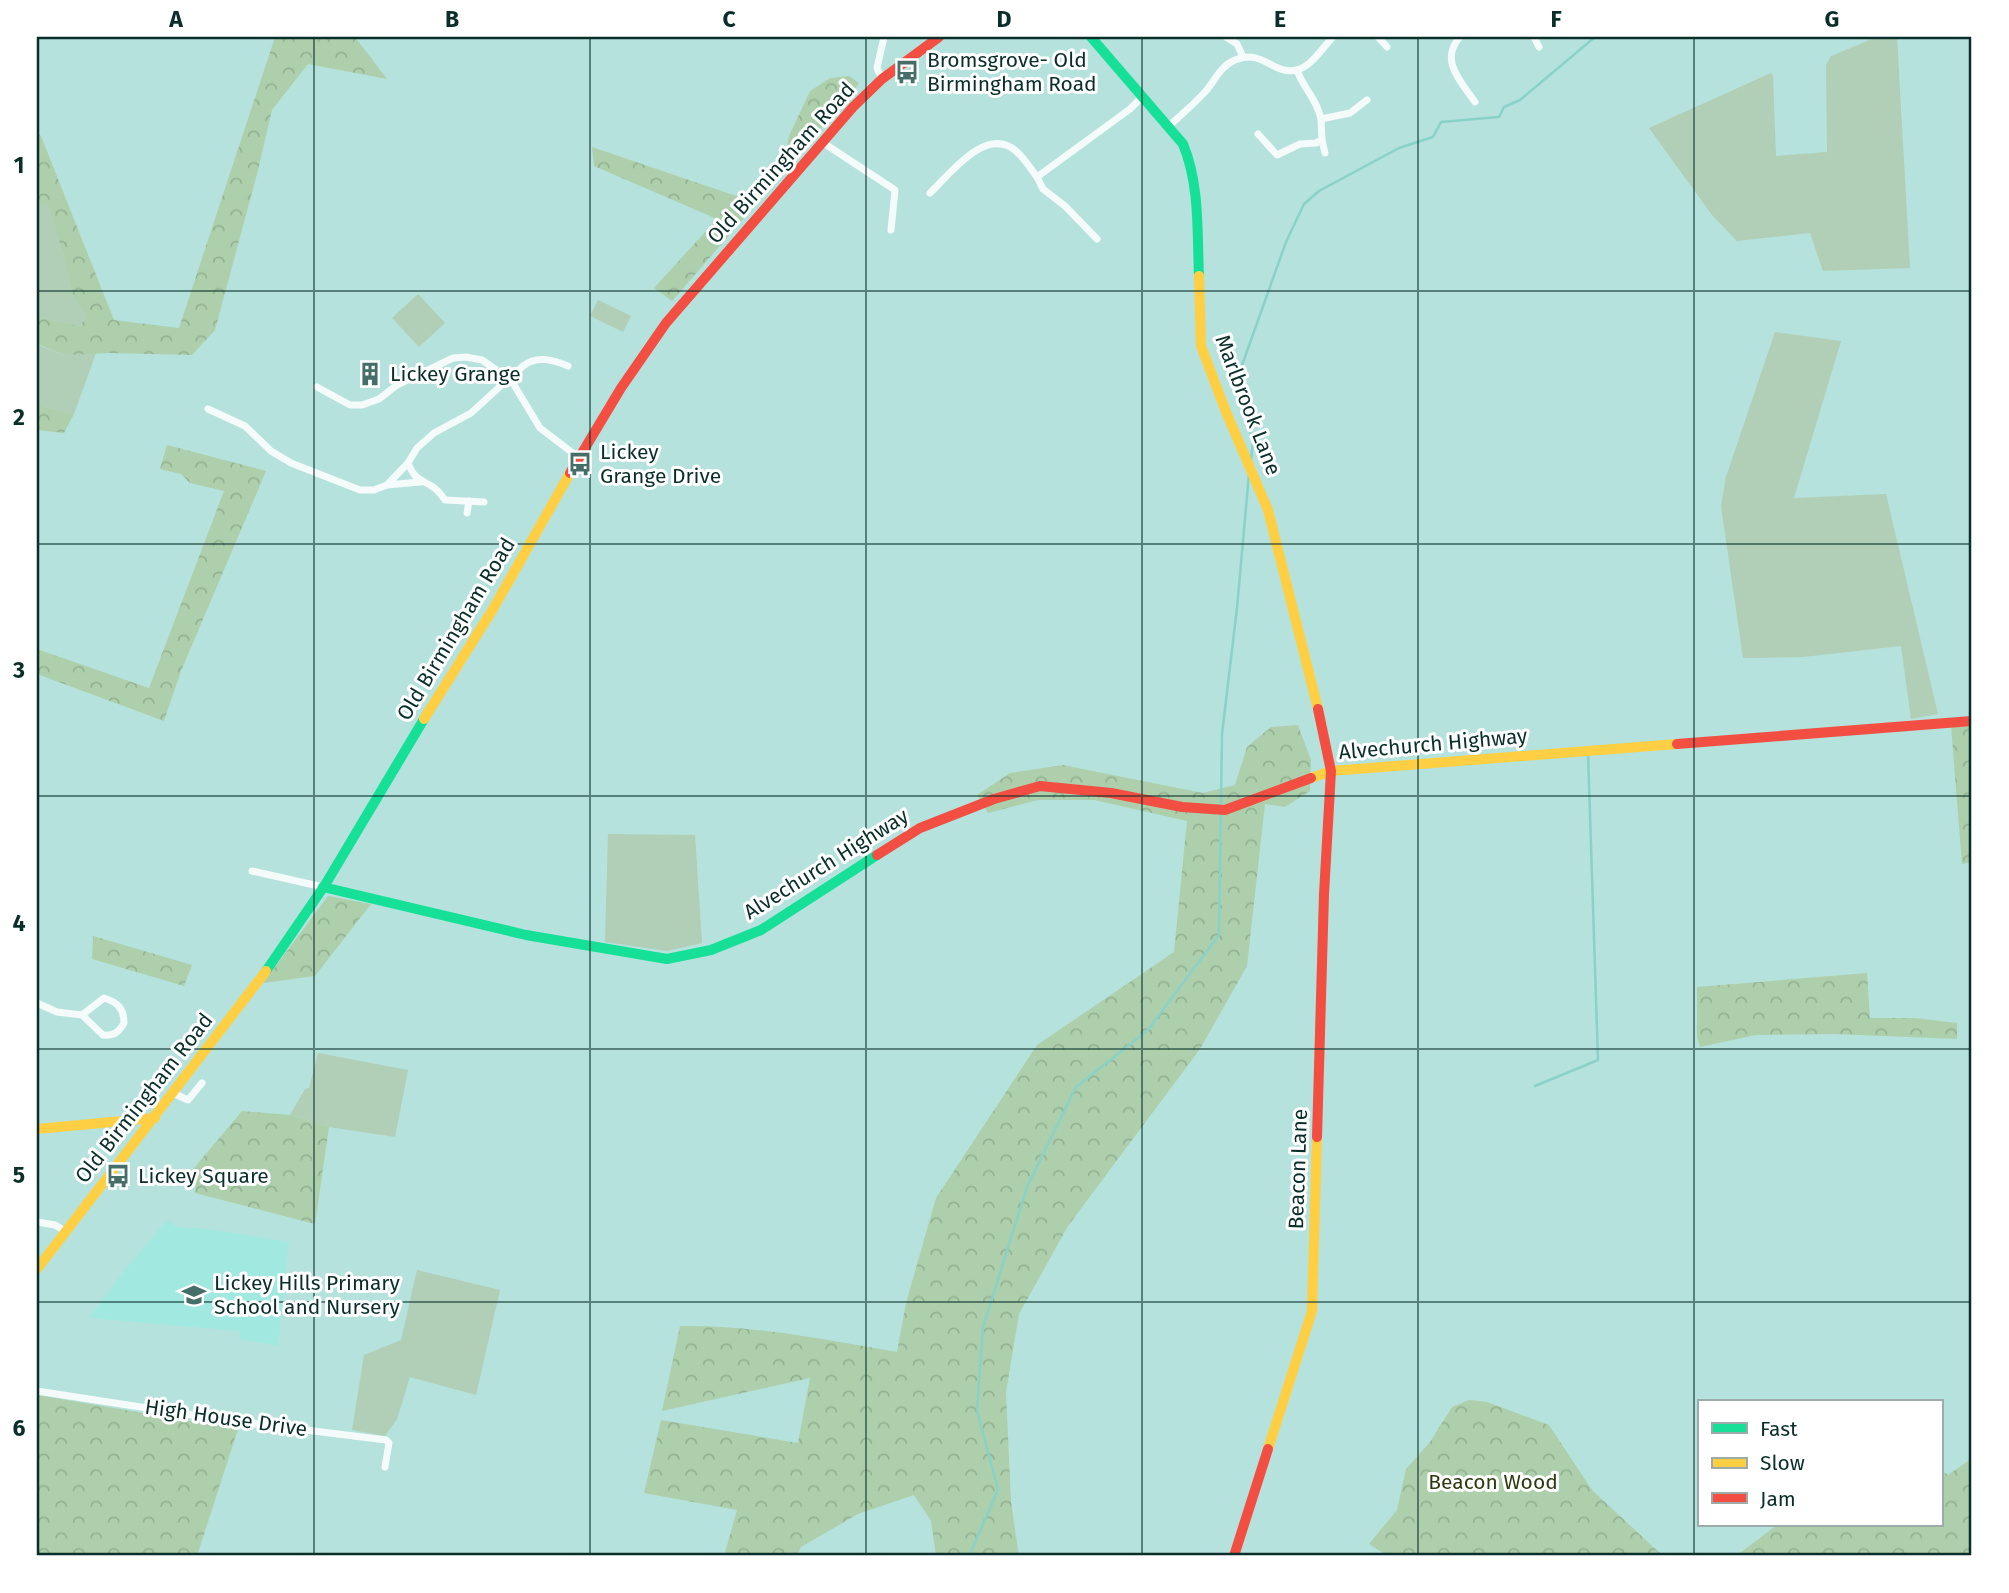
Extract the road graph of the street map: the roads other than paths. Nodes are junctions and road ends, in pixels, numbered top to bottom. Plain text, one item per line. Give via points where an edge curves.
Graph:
1 (884, 37) edge
2 (939, 37) edge
3 (1091, 37) edge
4 (1226, 37) edge
5 (1333, 37) edge
6 (1460, 37) edge
7 (1534, 37) edge
8 (1381, 38) edge
9 (1387, 47) dead end
10 (1539, 47) dead end
11 (1243, 57) junction
12 (1297, 70) junction
13 (882, 79) junction
14 (1143, 96) junction
15 (1367, 100) dead end
16 (1475, 102) dead end
17 (1321, 119) junction
18 (1170, 126) junction
19 (1258, 134) dead end
20 (1322, 140) junction
21 (822, 142) junction
22 (1325, 153) dead end
23 (1277, 155) junction
24 (1282, 164) dead end
25 (1037, 177) junction
26 (930, 193) dead end
27 (891, 230) dead end
28 (1097, 239) dead end
29 (568, 366) dead end
30 (511, 380) junction
31 (317, 387) dead end
32 (208, 409) dead end
33 (578, 457) junction
34 (408, 463) junction
35 (420, 482) junction
36 (387, 485) junction
37 (469, 501) junction
38 (484, 502) dead end
39 (467, 513) dead end
40 (1972, 721) edge
41 (1331, 771) junction
42 (252, 871) dead end
43 (323, 887) junction
44 (37, 1003) edge
45 (82, 1014) junction
46 (202, 1083) dead end
47 (175, 1094) junction
48 (155, 1118) junction
49 (37, 1129) edge
50 (37, 1222) edge
51 (65, 1231) junction
52 (37, 1269) edge
53 (37, 1391) edge
54 (385, 1467) dead end
55 (1234, 1556) edge

1 - 13 street via 877,68
2 - 13 street, Old Birmingham Road
3 - 14 street, Marlbrook Lane
4 - 11 street via 1237,44
5 - 12 street via 1312,61
6 - 16 street via 1450,52 1451,65
7 - 10 street
8 - 9 street
11 - 12 street
11 - 18 street via 1225,65
12 - 17 street via 1318,103
13 - 21 street, Old Birmingham Road
14 - 18 street, Marlbrook Lane
14 - 25 street
15 - 17 street via 1350,113
17 - 20 street
18 - 41 street, Marlbrook Lane via 1189,159 1196,202 1201,346 1268,510
19 - 23 street
20 - 22 street
20 - 23 street
21 - 27 street via 895,190
21 - 33 street, Old Birmingham Road via 666,323
23 - 24 street
25 - 26 street via 1015,149 986,144
25 - 28 street
29 - 30 street via 554,359 538,360 524,365
30 - 31 street via 482,360 466,357 453,358 362,405 350,405
30 - 33 street via 540,428
30 - 34 street via 471,414 433,433
32 - 36 street via 245,426 291,463 360,490
33 - 43 street, Old Birmingham Road via 501,594
34 - 35 street
34 - 36 street
35 - 36 street
35 - 37 street via 435,487 445,500
37 - 38 street
37 - 39 street
40 - 41 street, Alvechurch Highway
41 - 43 street, Alvechurch Highway via 1225,810 1040,786 994,799 920,828 761,930 711,950 667,959 526,935
41 - 55 street, Beacon Lane via 1312,1311
42 - 43 street
43 - 47 street, Old Birmingham Road
44 - 45 street via 57,1013
45 - 45 street via 104,998 116,1002 124,1023 110,1036 103,1035
46 - 47 street via 188,1100
47 - 48 street, Old Birmingham Road
48 - 49 street
48 - 51 street, Old Birmingham Road
50 - 51 street
51 - 52 street, Old Birmingham Road
53 - 54 street, High House Drive via 387,1440

